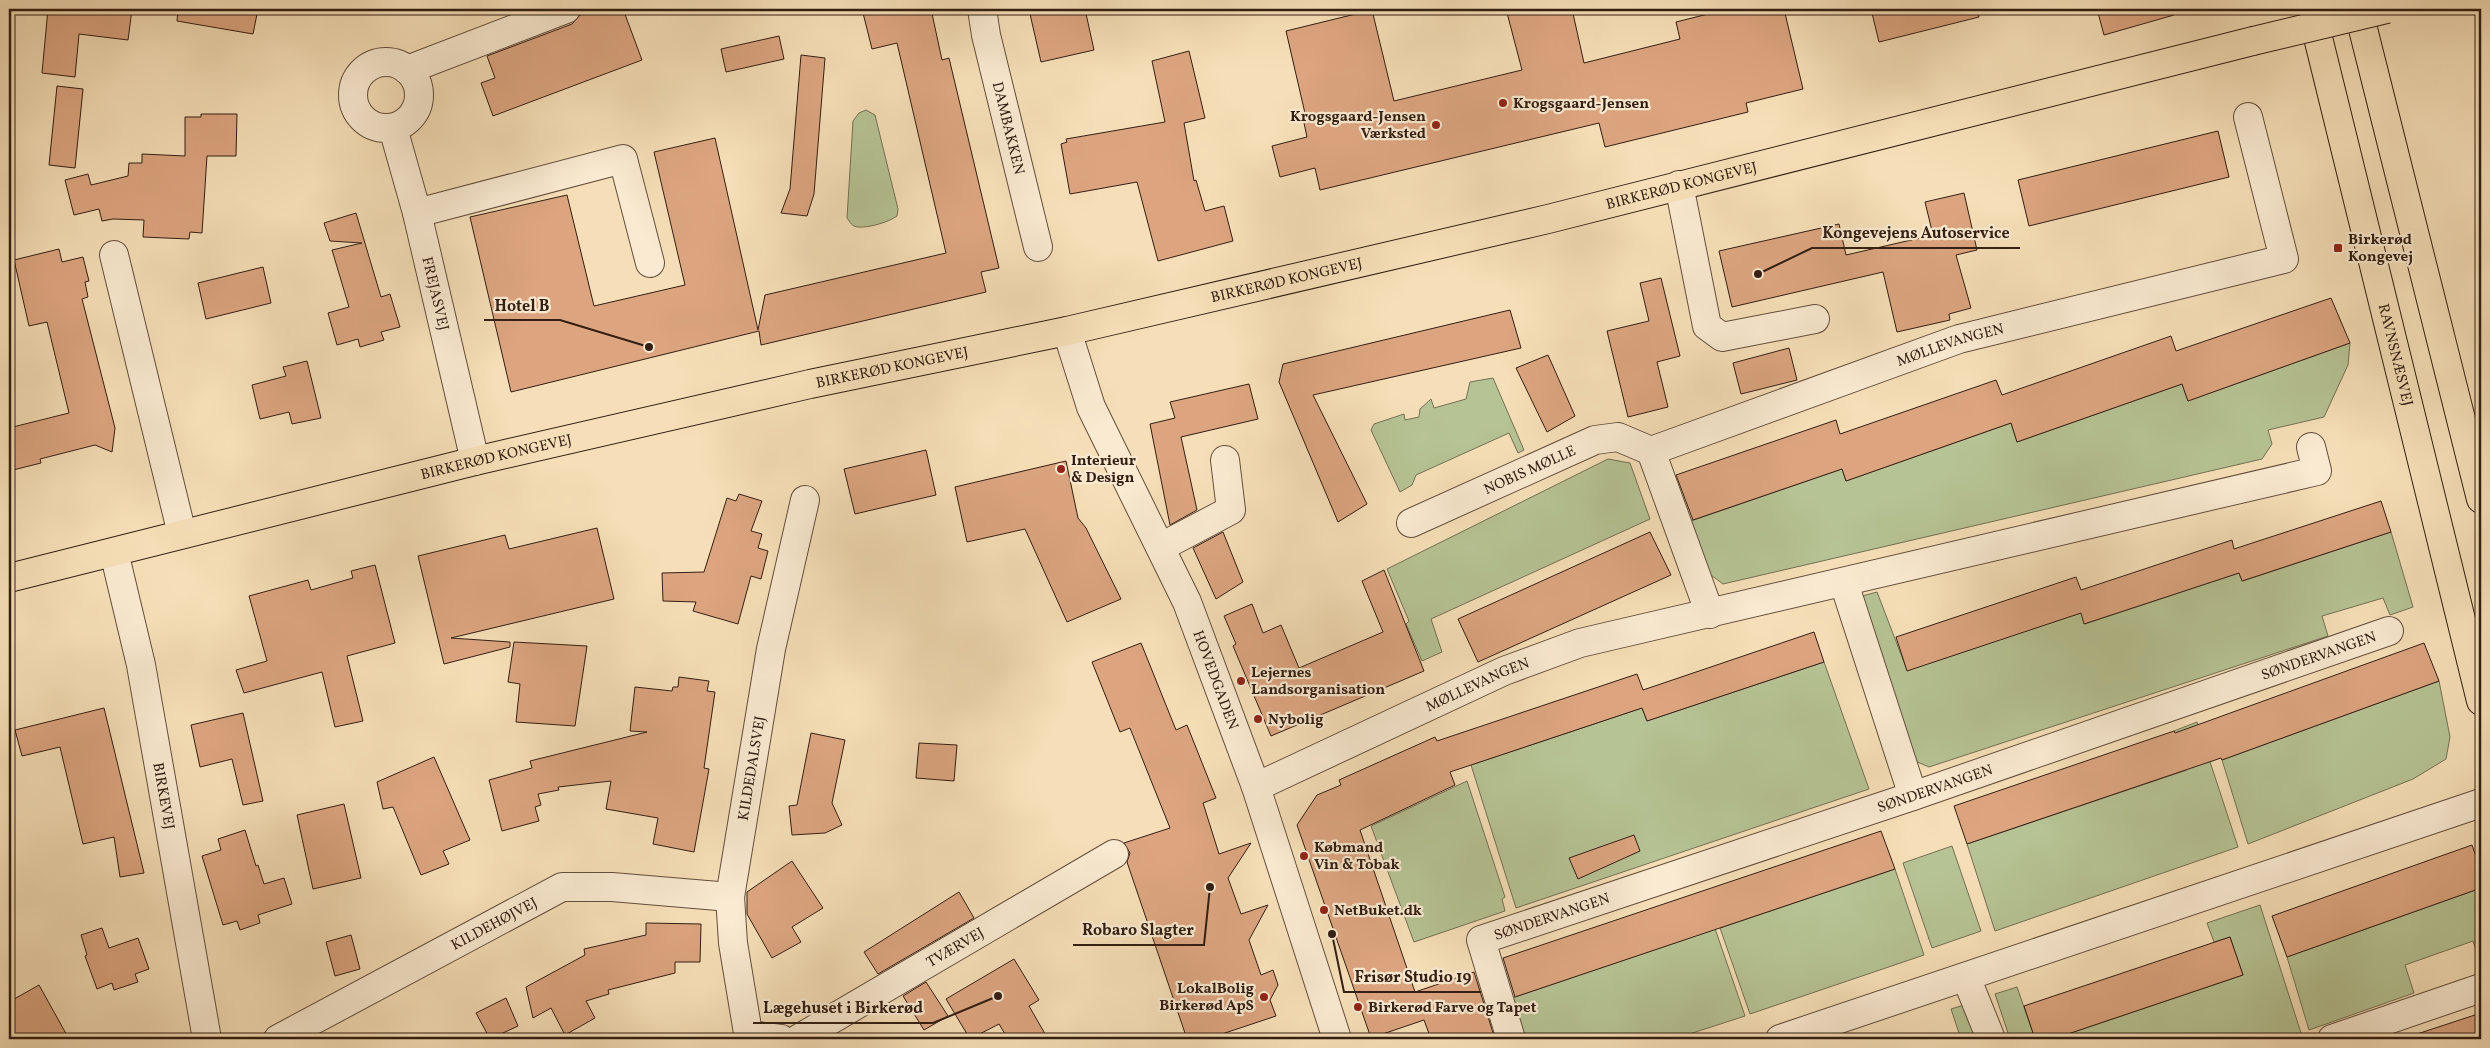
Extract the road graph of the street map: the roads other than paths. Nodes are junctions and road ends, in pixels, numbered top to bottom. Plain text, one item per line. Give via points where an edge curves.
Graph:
1 (566, 9) edge
2 (982, 9) edge
3 (2311, 9) edge
4 (2358, 9) edge
5 (2387, 9) edge
6 (407, 70) junction
7 (2248, 117) dead end
8 (393, 128) junction
9 (1679, 186) junction
10 (417, 213) junction
11 (1038, 247) dead end
12 (114, 255) dead end
13 (650, 263) dead end
14 (1815, 318) dead end
15 (1067, 331) junction
16 (2311, 447) dead end
17 (1651, 451) junction
18 (475, 460) junction
19 (1226, 460) dead end
20 (2481, 499) edge
21 (805, 500) dead end
22 (1411, 523) dead end
23 (182, 534) junction
24 (1160, 547) junction
25 (114, 552) junction
26 (9, 578) edge
27 (1844, 583) junction
28 (1710, 614) junction
29 (2389, 631) dead end
30 (2481, 701) edge
31 (1256, 787) junction
32 (1913, 796) junction
33 (2481, 803) edge
34 (1114, 854) dead end
35 (730, 897) junction
36 (1966, 977) junction
37 (2481, 988) edge
38 (749, 1037) edge
39 (207, 1039) edge
40 (278, 1039) edge
41 (781, 1039) edge
42 (798, 1039) edge
43 (1337, 1039) edge
44 (1511, 1039) edge
45 (1780, 1039) edge
46 (1991, 1039) edge
47 (2332, 1039) edge

1 - 6 street
2 - 11 street, DAMBAKKEN
3 - 30 main road, RAVNSNÆSVEJ
4 - 20 main road
5 - 9 main road, BIRKERØD KONGEVEJ, bridge
6 - 8 street via 418,87 416,108 410,117
6 - 8 street via 387,62 377,63 358,76 354,86 352,97 361,118 370,125
7 - 17 street, MØLLEVANGEN via 2284,259 1959,339
8 - 10 street, FREJASVEJ
9 - 14 street via 1707,326 1722,337
9 - 15 main road, BIRKERØD KONGEVEJ
10 - 13 street via 623,160
10 - 18 street, FREJASVEJ
12 - 23 street
15 - 18 main road, BIRKERØD KONGEVEJ via 810,384
15 - 24 street, HOVEDGADEN via 1091,407
16 - 27 street, MØLLEVANGEN via 2317,471
17 - 22 street, NOBIS MØLLE via 1618,437 1595,440
17 - 28 street
18 - 23 main road, BIRKERØD KONGEVEJ
19 - 24 street via 1231,510
21 - 35 street, KILDEDALSVEJ via 772,649
23 - 25 main road, BIRKERØD KONGEVEJ
24 - 31 street, HOVEDGADEN via 1187,602
25 - 26 main road, BIRKERØD KONGEVEJ
25 - 39 street, BIRKEVEJ via 141,665
27 - 28 street, MØLLEVANGEN
27 - 32 street
28 - 31 street, MØLLEVANGEN via 1580,643 1504,671
29 - 32 street, SØNDERVANGEN
31 - 43 street, HOVEDGADEN
32 - 44 street, SØNDERVANGEN via 1480,940
33 - 36 street
34 - 42 street, TVÆRVEJ
35 - 38 street, KILDEDALSVEJ via 733,943
35 - 40 street, KILDEHØJVEJ via 612,887 562,887
36 - 45 street
36 - 46 street
37 - 47 street
38 - 41 street

